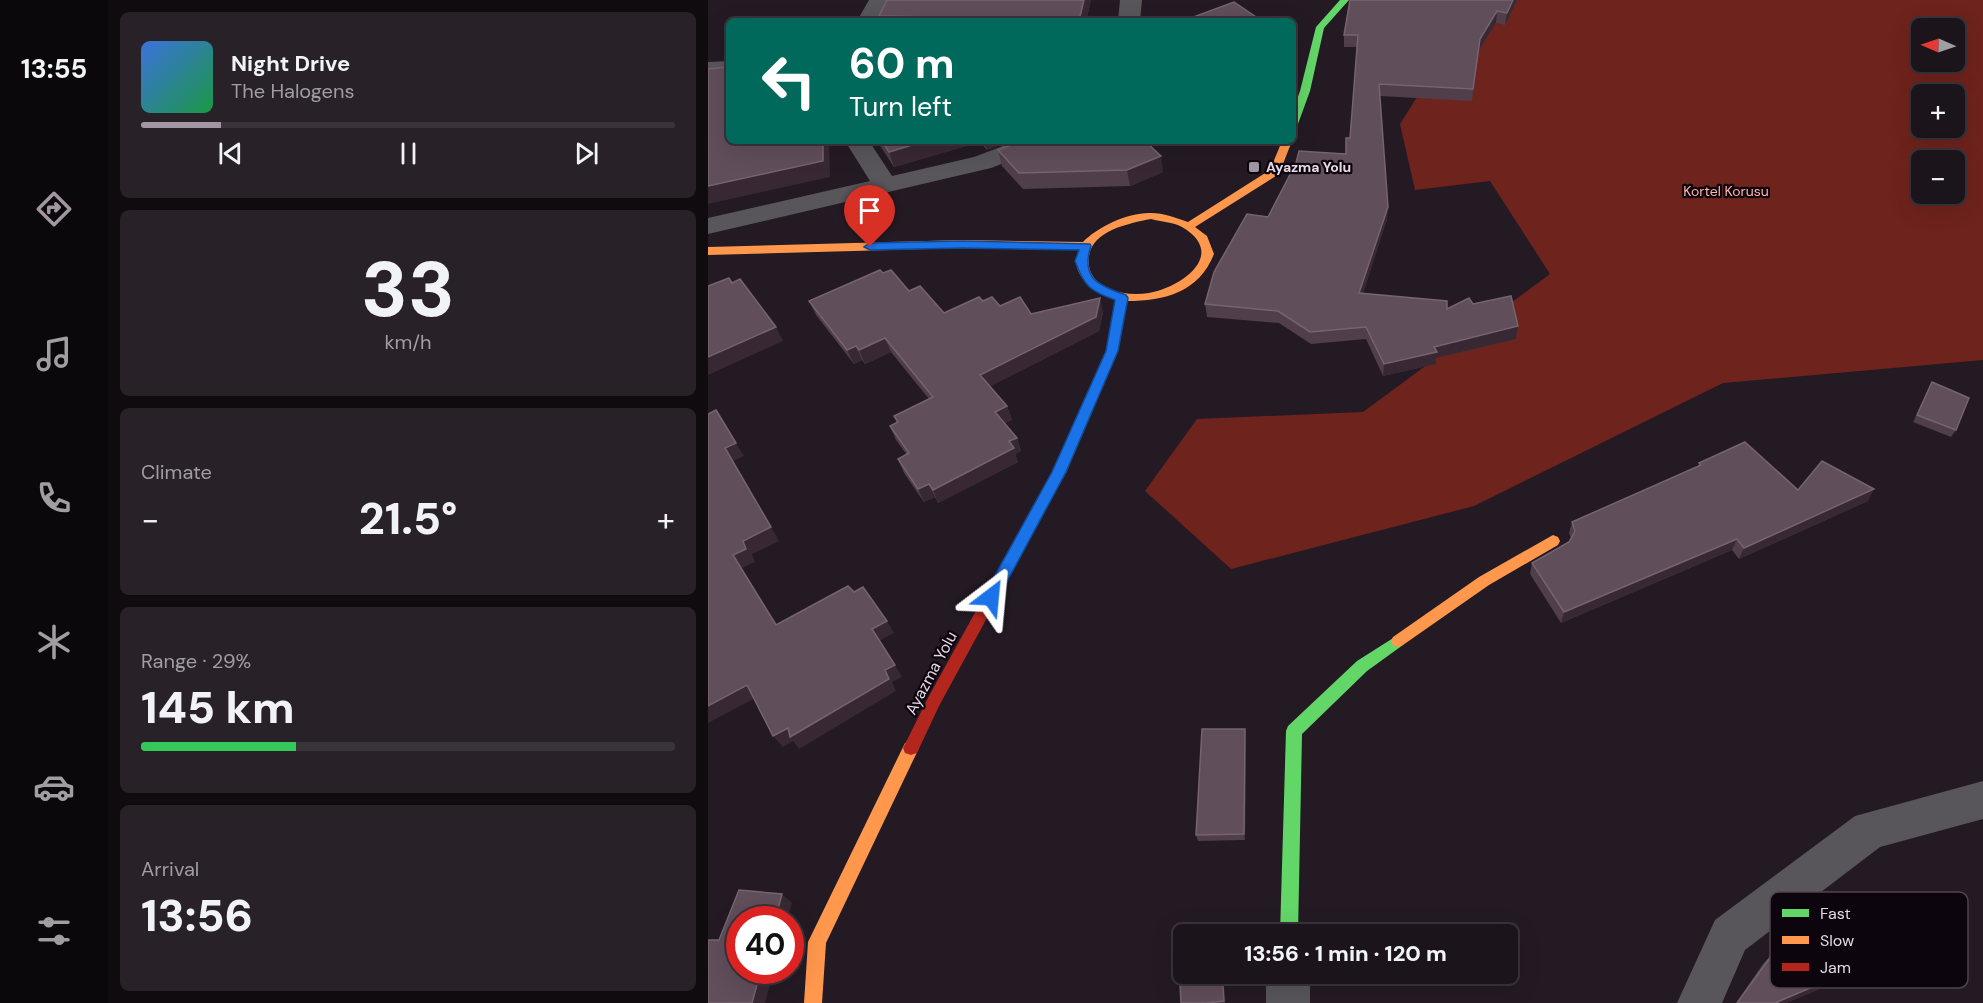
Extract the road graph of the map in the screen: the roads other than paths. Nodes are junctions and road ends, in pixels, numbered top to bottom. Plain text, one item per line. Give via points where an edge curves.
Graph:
1 (880, 0) edge
2 (1131, 0) edge
3 (1345, 0) edge
4 (870, 18) edge
5 (1129, 18) edge
6 (726, 68) edge
7 (708, 69) edge
8 (1296, 116) edge
9 (859, 144) edge
10 (1030, 144) edge
11 (1286, 144) edge
12 (885, 185) junction
13 (1191, 225) junction
14 (708, 226) edge
15 (1086, 246) junction
16 (708, 251) edge
17 (1122, 298) junction
18 (1553, 541) dead end
19 (1983, 800) edge
20 (1787, 892) edge
21 (1770, 905) edge
22 (1289, 924) edge
23 (1288, 984) edge
24 (813, 1003) edge
25 (1288, 1003) edge
26 (1700, 1003) edge

1 - 4 street
2 - 5 street
3 - 8 street via 1320,27
6 - 7 street
9 - 12 street
10 - 12 street via 982,163
11 - 13 street via 1275,172
12 - 14 street
13 - 15 street via 1173,218 1128,219 1107,227
13 - 17 street via 1209,247 1208,262 1195,280 1178,291 1157,297
15 - 16 street via 963,244
15 - 17 street via 1080,261 1087,279 1100,290
17 - 24 street, Ayazma Yolu via 1112,351 1059,472 934,701 817,942
18 - 22 street via 1484,581 1362,666 1294,731
19 - 20 street via 1869,830
21 - 26 street via 1730,935
23 - 25 street

